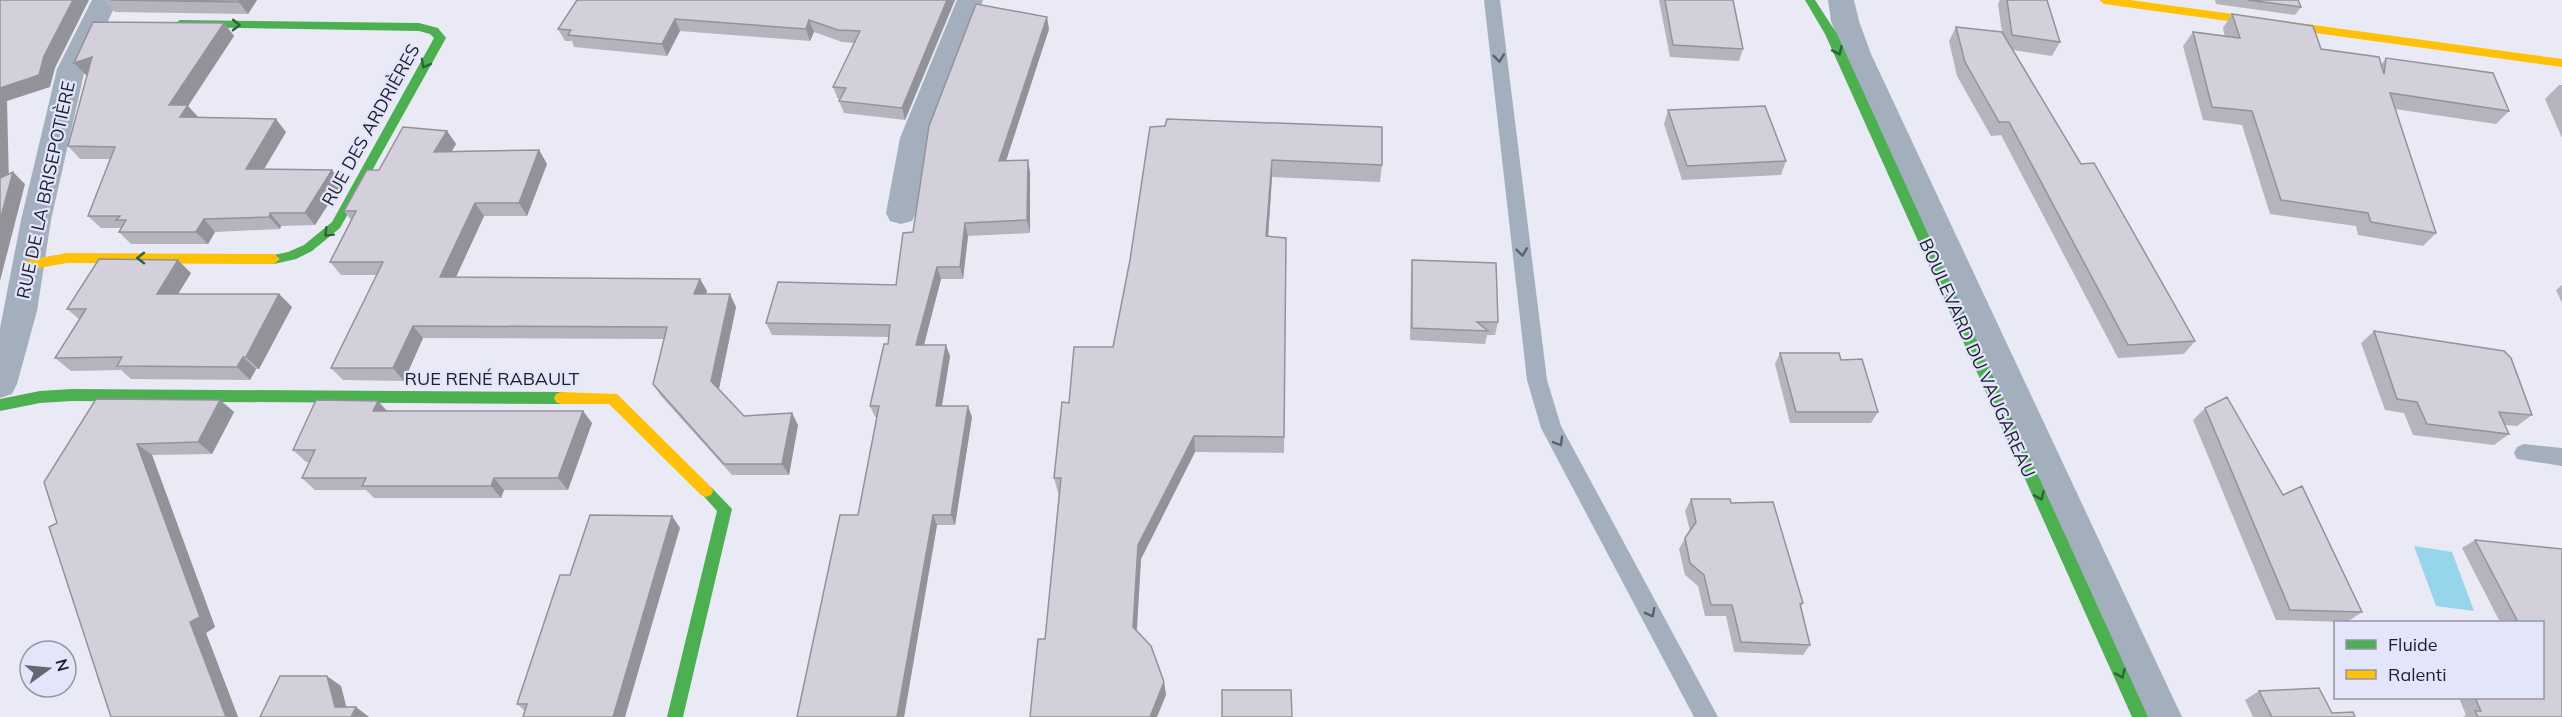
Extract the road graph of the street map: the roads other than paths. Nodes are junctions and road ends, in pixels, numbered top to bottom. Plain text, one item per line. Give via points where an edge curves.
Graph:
1 (970, 0) edge
2 (1492, 0) edge
3 (1810, 0) edge
4 (1841, 0) edge
5 (2104, 0) edge
6 (101, 16) edge
7 (162, 24) edge
8 (2562, 63) edge
9 (901, 213) dead end
10 (28, 265) junction
11 (2, 372) edge
12 (0, 405) edge
13 (2524, 453) dead end
14 (2562, 457) edge
15 (675, 717) edge
16 (1706, 717) edge
17 (2140, 717) edge
18 (2162, 717) edge

1 - 9 street via 915,138
2 -> 16 lane via 1537,380 1551,428
3 -> 17 street, BOULEVARD DU VAUGAREAU via 1831,34
4 - 18 street, BOULEVARD DU VAUGAREAU via 1857,54
5 - 8 street
6 - 10 street, RUE DE LA BRISEPOTIÈRE via 71,69
7 -> 10 street, RUE DES ARDRIÈRES via 419,27 434,30 440,39 336,225 324,239 282,259 67,258
10 - 11 street, RUE DE LA BRISEPOTIÈRE via 21,311
12 - 15 street, RUE RENÉ RABAULT via 72,395 612,398 725,509
13 - 14 lane

